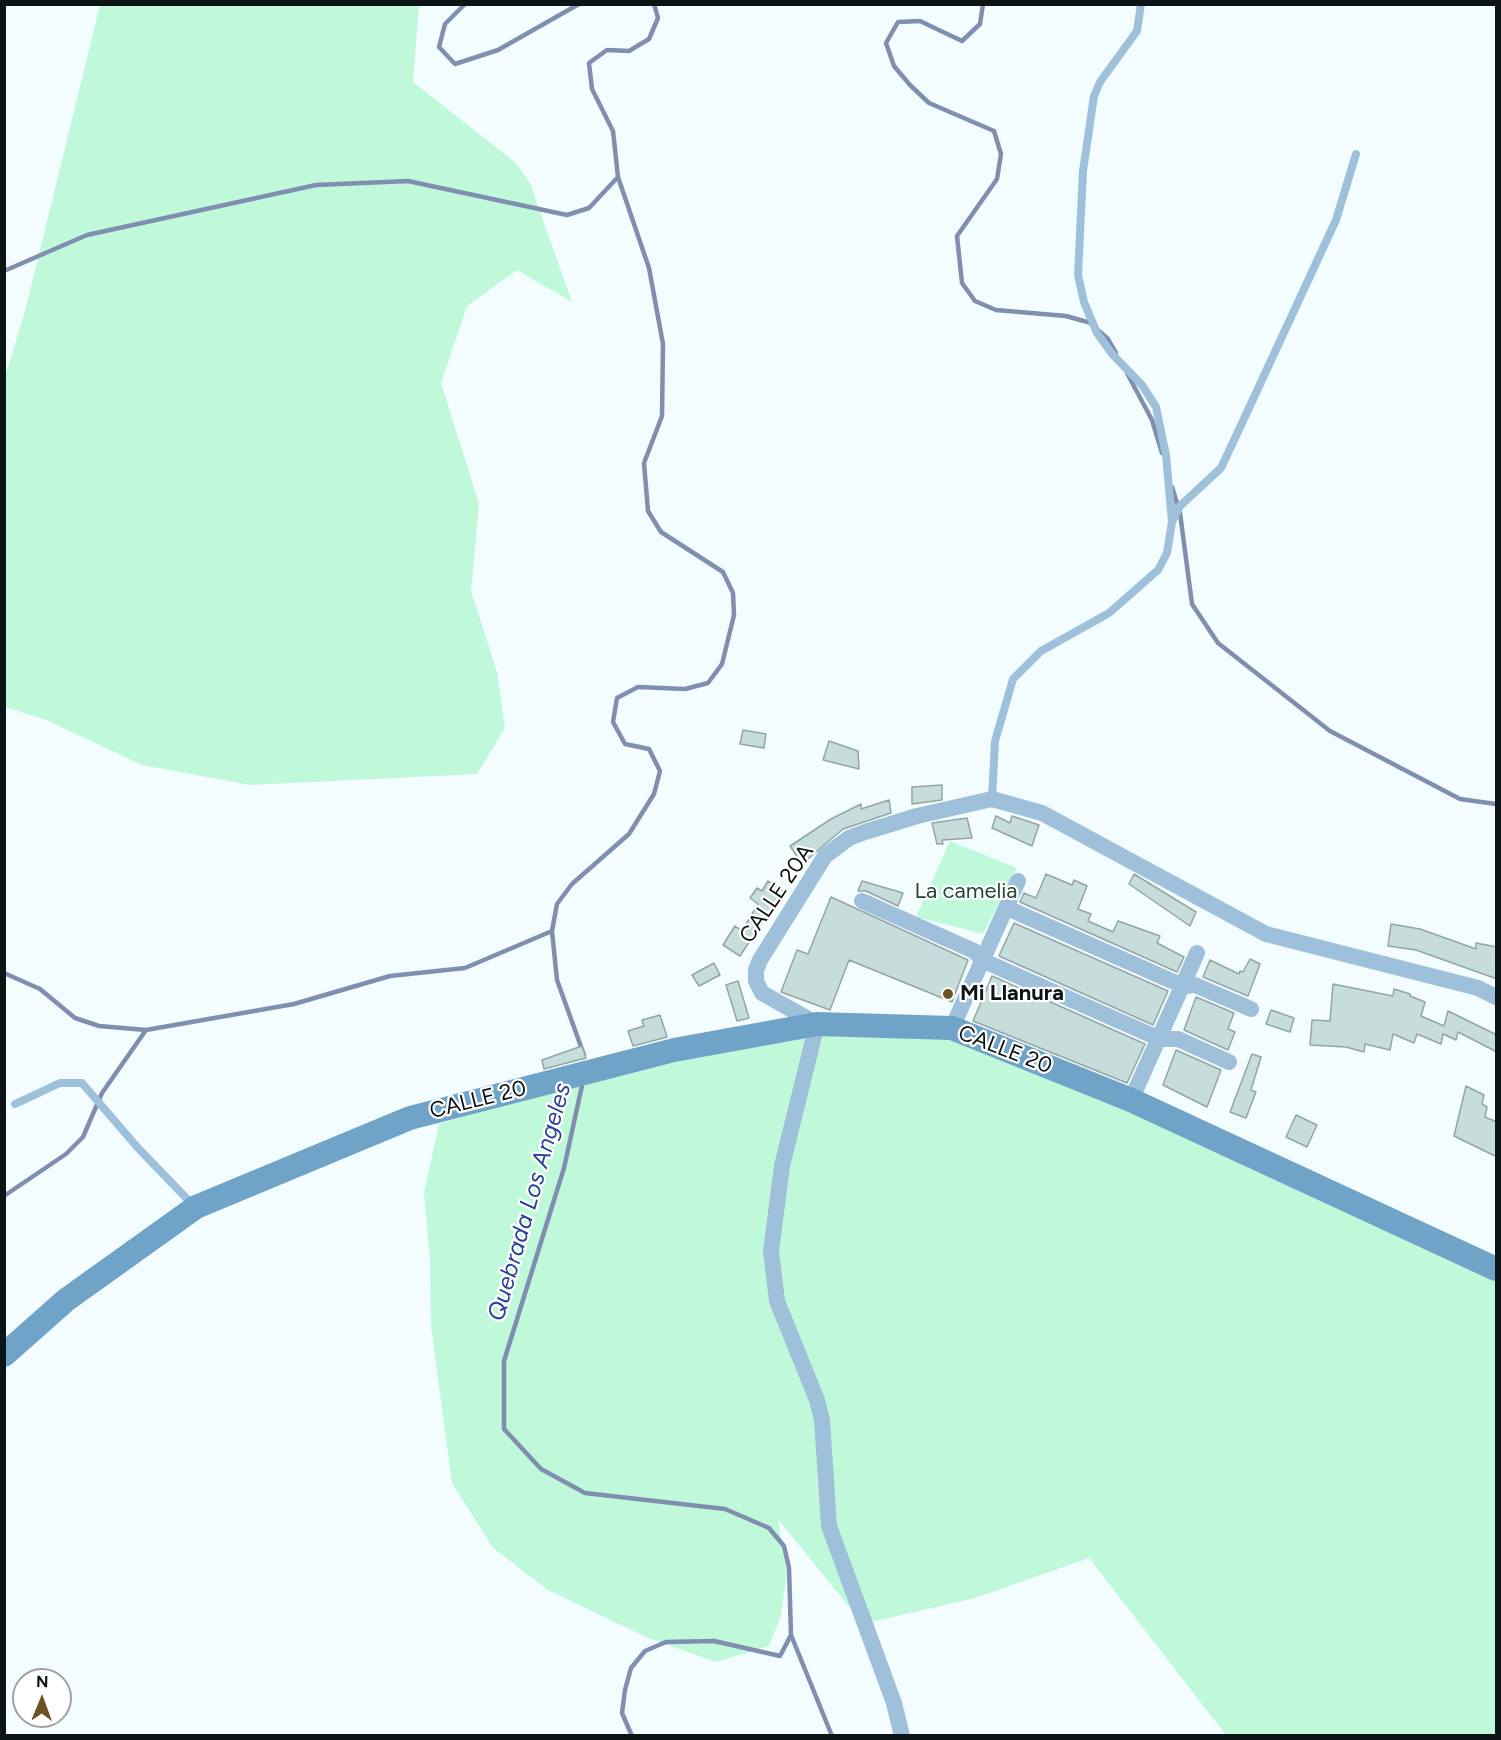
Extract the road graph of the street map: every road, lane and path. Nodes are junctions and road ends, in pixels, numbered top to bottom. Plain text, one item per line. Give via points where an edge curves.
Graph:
1 (1142, 4) edge
2 (1356, 154) dead end
3 (1172, 522) junction
4 (992, 799) junction
5 (1018, 881) dead end
6 (862, 901) dead end
7 (1006, 908) junction
8 (1197, 953) dead end
9 (984, 961) junction
10 (1183, 986) junction
11 (1497, 997) edge
12 (1251, 1009) dead end
13 (817, 1024) junction
14 (952, 1028) junction
15 (1160, 1039) junction
16 (1229, 1062) dead end
17 (1131, 1100) junction
18 (15, 1104) dead end
19 (196, 1208) junction
20 (1497, 1269) edge
21 (4, 1355) edge
22 (902, 1736) edge

1 - 3 lane via 1137,31 1094,96 1083,171 1078,275 1083,302 1097,333 1156,407 1166,455
2 - 3 lane via 1336,220 1221,468 1180,506
3 - 4 lane via 1167,553 1158,570 1139,590 1109,613 1041,651 1013,679 995,741
4 - 11 street via 1042,813 1266,934 1478,988
4 - 13 street, CALLE 20A via 866,832 849,838 825,856 756,970 762,993
5 - 7 street
6 - 9 street via 974,951
7 - 9 street
7 - 10 street
8 - 10 street
9 - 14 street
9 - 15 street
10 - 12 street via 1196,985
10 - 15 street
13 - 14 main road, CALLE 20
13 - 19 main road, CALLE 20 via 674,1050 410,1118
13 - 22 street via 782,1166 771,1251 777,1301 822,1420 829,1526 894,1702
14 - 17 main road, CALLE 20
15 - 16 street via 1178,1039
15 - 17 street
17 - 20 main road, CALLE 20
18 - 19 lane via 60,1083 82,1083
19 - 21 main road, CALLE 20 via 66,1300

